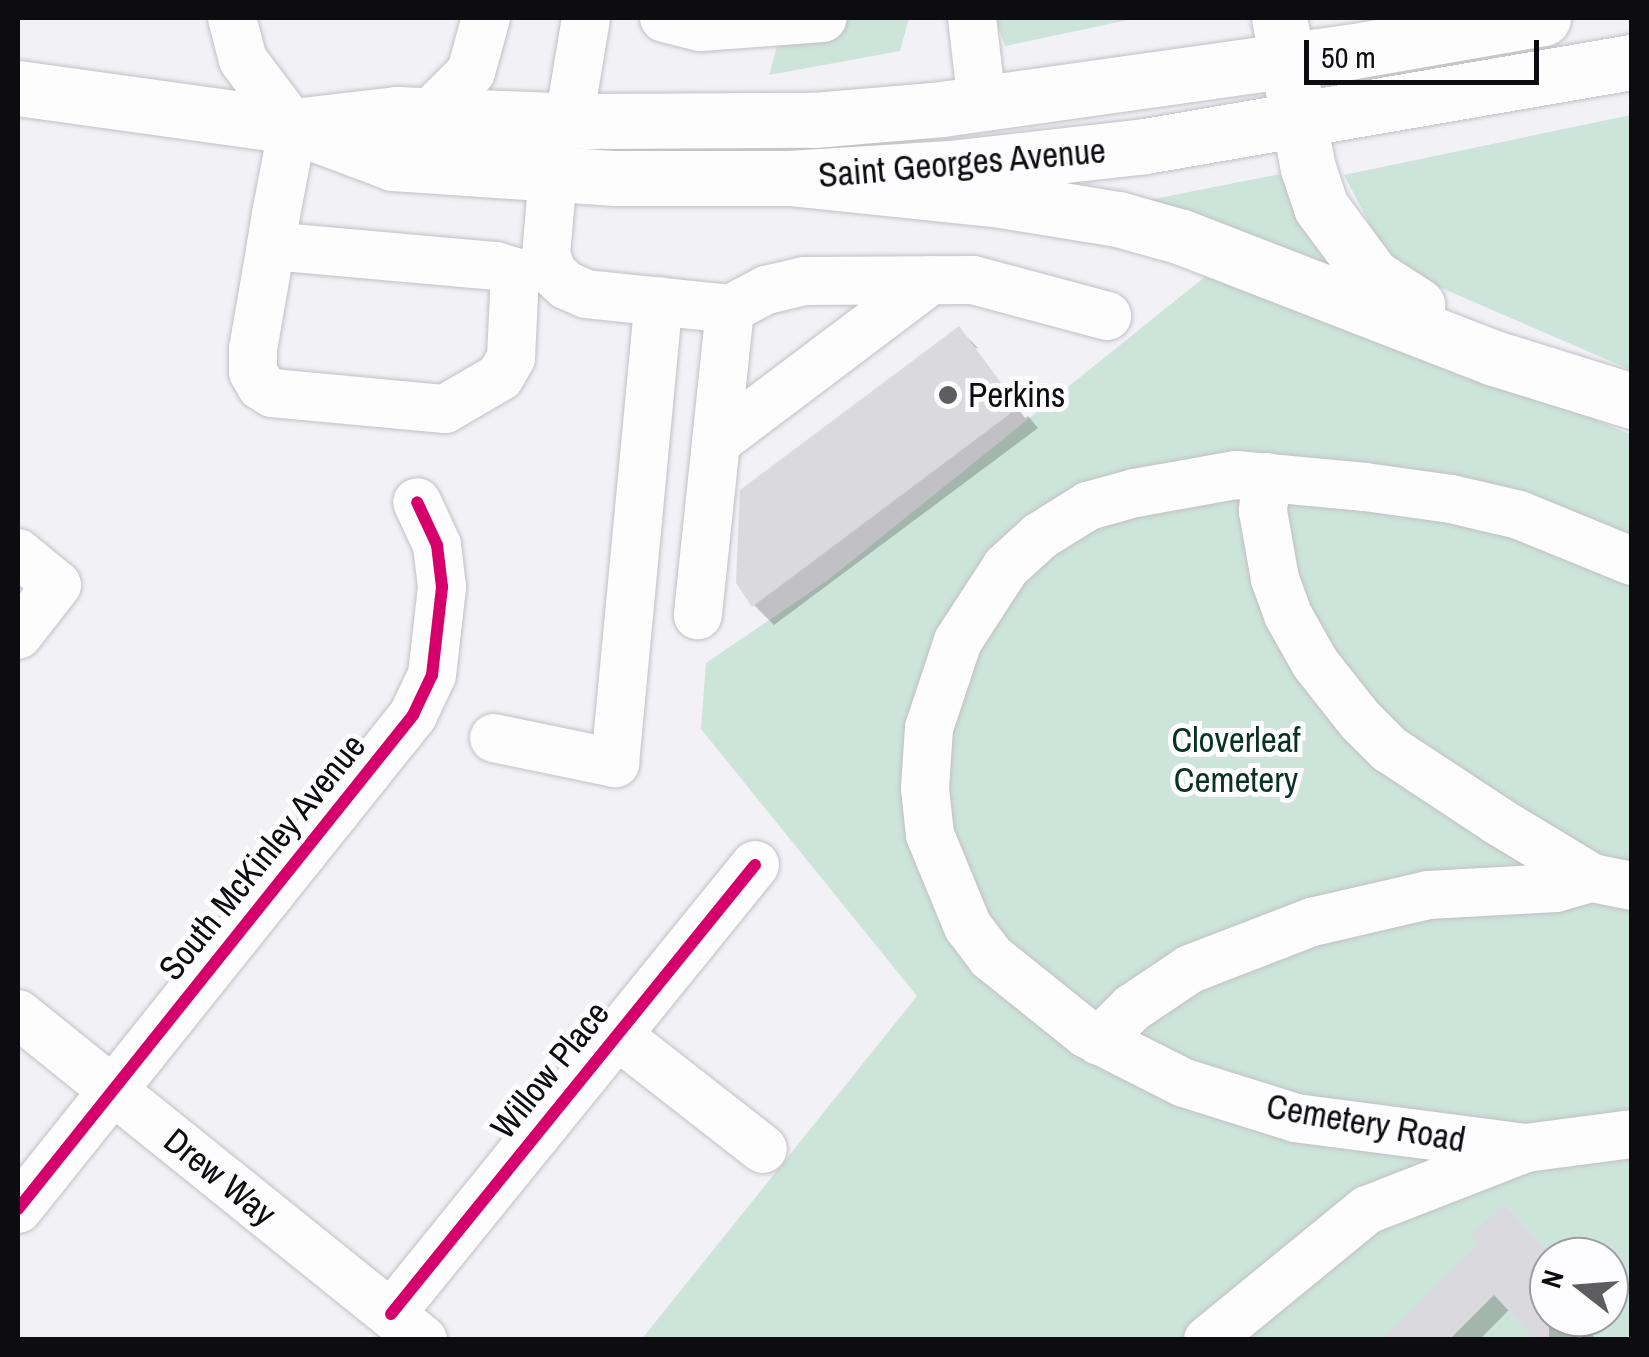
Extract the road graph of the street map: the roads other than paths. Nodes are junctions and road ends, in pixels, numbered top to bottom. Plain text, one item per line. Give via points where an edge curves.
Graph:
1 (232, 18) edge
2 (486, 18) edge
3 (586, 18) edge
4 (664, 18) edge
5 (823, 18) edge
6 (972, 18) edge
7 (1543, 18) edge
8 (1283, 39) edge
9 (1632, 62) edge
10 (1204, 72) junction
11 (18, 88) edge
12 (982, 103) junction
13 (427, 116) junction
14 (569, 120) junction
15 (1298, 120) junction
16 (293, 126) junction
17 (1145, 146) junction
18 (553, 175) junction
19 (788, 178) junction
20 (271, 246) junction
21 (532, 268) junction
22 (931, 280) junction
23 (659, 301) junction
24 (730, 309) junction
25 (1108, 316) dead end
26 (1619, 396) edge
27 (716, 442) junction
28 (1268, 477) junction
29 (416, 502) dead end
30 (18, 553) edge
31 (1632, 561) edge
32 (698, 615) dead end
33 (18, 635) edge
34 (494, 738) dead end
35 (1498, 820) junction
36 (755, 864) dead end
37 (1612, 882) edge
38 (1480, 891) junction
39 (18, 1014) edge
40 (617, 1036) junction
41 (1099, 1041) junction
42 (113, 1091) junction
43 (1632, 1134) edge
44 (1526, 1148) junction
45 (763, 1149) dead end
46 (18, 1209) edge
47 (407, 1327) edge
48 (1208, 1340) edge

1 - 16 street via 242,60
2 - 13 street via 471,72
3 - 14 street
4 - 5 street via 701,27
6 - 12 street
7 - 8 main road, Saint Georges Avenue
8 - 10 main road, Saint Georges Avenue
8 - 15 main road
9 - 15 main road, Saint Georges Avenue
10 - 12 main road, Saint Georges Avenue
10 - 17 main road via 1204,94 1192,113
11 - 16 main road, Saint Georges Avenue
12 - 14 main road, Saint Georges Avenue via 814,120
13 - 14 main road, Saint Georges Avenue
13 - 16 main road, Saint Georges Avenue
15 - 17 main road, Saint Georges Avenue
15 - 26 main road via 1322,207 1372,276 1422,307
16 - 18 main road, Saint Georges Avenue via 392,163
16 - 20 street
17 - 19 main road, Saint Georges Avenue
18 - 19 main road, Saint Georges Avenue
18 - 21 street via 545,242
19 - 26 main road via 1118,219 1494,358
20 - 21 street
20 - 21 street via 253,372 261,386 272,394 444,409 500,377 511,358
21 - 23 street via 586,294
22 - 24 street via 804,280
22 - 25 street via 973,280
22 - 27 street
23 - 24 street
23 - 34 street via 615,763
24 - 27 street
27 - 32 street
28 - 31 street, Cemetery Road via 1452,499 1519,516
28 - 35 street via 1263,511 1275,578 1315,663 1389,749
28 - 41 street, Cemetery Road via 1236,475 1088,506 1040,536 1006,568 978,605 944,676 929,728 926,788 930,836 948,884 991,957
29 - 42 street, South McKinley Avenue via 442,566 437,650 424,696
30 - 33 street via 58,585
35 - 37 street
35 - 38 street
36 - 40 street, Willow Place
37 - 38 street
38 - 41 street via 1370,905 1242,947 1162,986
39 - 42 street, Drew Way
40 - 45 street
40 - 47 street, Willow Place
41 - 44 street, Cemetery Road via 1184,1084 1296,1118
42 - 46 street, South McKinley Avenue
42 - 47 street, Drew Way
43 - 44 street, Cemetery Road
44 - 48 street, Cemetery Road via 1367,1210

